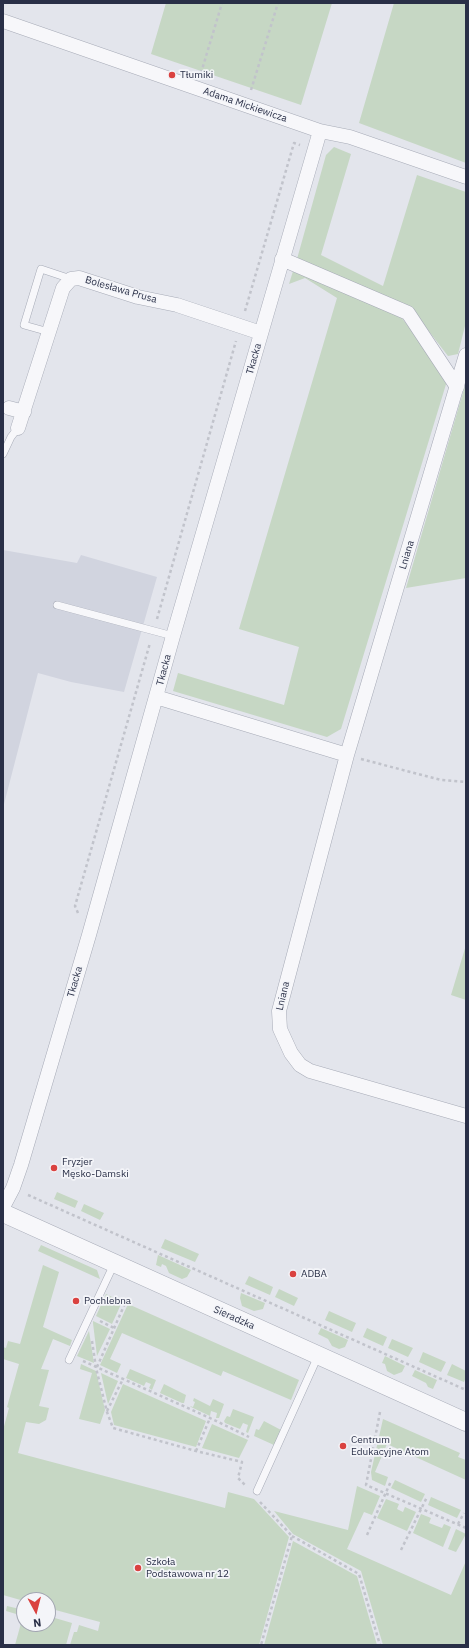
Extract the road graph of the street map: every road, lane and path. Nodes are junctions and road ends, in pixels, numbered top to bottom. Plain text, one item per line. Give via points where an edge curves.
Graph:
1 (222, 3) edge
2 (278, 3) edge
3 (3, 21) edge
4 (202, 71) dead end
5 (252, 88) dead end
6 (320, 131) junction
7 (314, 149) junction
8 (466, 177) edge
9 (282, 259) junction
10 (71, 279) junction
11 (241, 326) junction
12 (49, 332) junction
13 (261, 333) junction
14 (466, 355) edge
15 (457, 387) junction
16 (9, 408) dead end
17 (24, 412) junction
18 (18, 428) joint
19 (3, 454) edge
20 (58, 605) dead end
21 (154, 631) junction
22 (173, 636) junction
23 (156, 697) junction
24 (347, 755) junction
25 (466, 783) edge
26 (89, 935) junction
27 (466, 1116) edge
28 (26, 1194) dead end
29 (3, 1207) edge
30 (3, 1213) edge
31 (114, 1264) junction
32 (127, 1299) dead end
33 (89, 1318) junction
34 (318, 1356) junction
35 (70, 1358) joint
36 (96, 1368) junction
37 (123, 1379) junction
38 (466, 1390) edge
39 (107, 1412) junction
40 (380, 1412) dead end
41 (210, 1418) junction
42 (466, 1422) edge
43 (249, 1437) dead end
44 (196, 1451) junction
45 (391, 1481) dead end
46 (249, 1489) dead end
47 (257, 1491) dead end
48 (386, 1493) junction
49 (427, 1497) dead end
50 (258, 1500) dead end
51 (422, 1509) junction
52 (464, 1513) dead end
53 (458, 1524) junction
54 (466, 1528) edge
55 (367, 1535) dead end
56 (292, 1536) junction
57 (401, 1550) dead end
58 (261, 1645) edge
59 (380, 1645) edge

1 - 4 path
2 - 5 path
3 - 6 street, Adama Mickiewicza
6 - 7 street, Tkacka
6 - 8 street, Adama Mickiewicza via 350,137
7 - 9 street, Tkacka
7 - 11 path via 294,143
9 - 13 street, Tkacka
9 - 15 street via 408,313
10 - 11 street, Bolesława Prusa via 79,278 138,297 178,305
10 - 12 street, Bolesława Prusa via 62,288
10 - 12 lane via 41,269 24,325
11 - 13 street, Bolesława Prusa
11 - 21 path
12 - 17 street, Bolesława Prusa
13 - 22 street, Tkacka
14 - 15 street, Lniana
15 - 24 street, Lniana
16 - 17 street
17 - 18 street, Bolesława Prusa
18 - 19 lane via 10,437
20 - 21 lane
21 - 22 lane
21 - 26 path via 75,906
22 - 23 street, Tkacka
23 - 24 street
23 - 26 street, Tkacka
24 - 25 path via 441,780
24 - 27 street, Lniana via 279,1011 280,1029 300,1066 310,1071
26 - 29 street, Tkacka via 21,1165
28 - 38 path
30 - 31 street, Sieradzka
31 - 33 lane
31 - 34 street, Sieradzka
32 - 36 path
33 - 35 lane
33 - 36 path
34 - 42 street, Sieradzka
34 - 47 lane
35 - 36 path
36 - 37 path
36 - 39 path
37 - 39 path
37 - 41 path
39 - 44 path via 113,1428
40 - 48 path via 366,1485
41 - 43 path
41 - 44 path
44 - 46 path via 242,1462 238,1478
45 - 48 path
48 - 51 path
48 - 55 path
49 - 51 path
50 - 56 path
51 - 53 path
51 - 57 path
52 - 53 path
53 - 54 path
56 - 58 path
56 - 59 path via 359,1574

